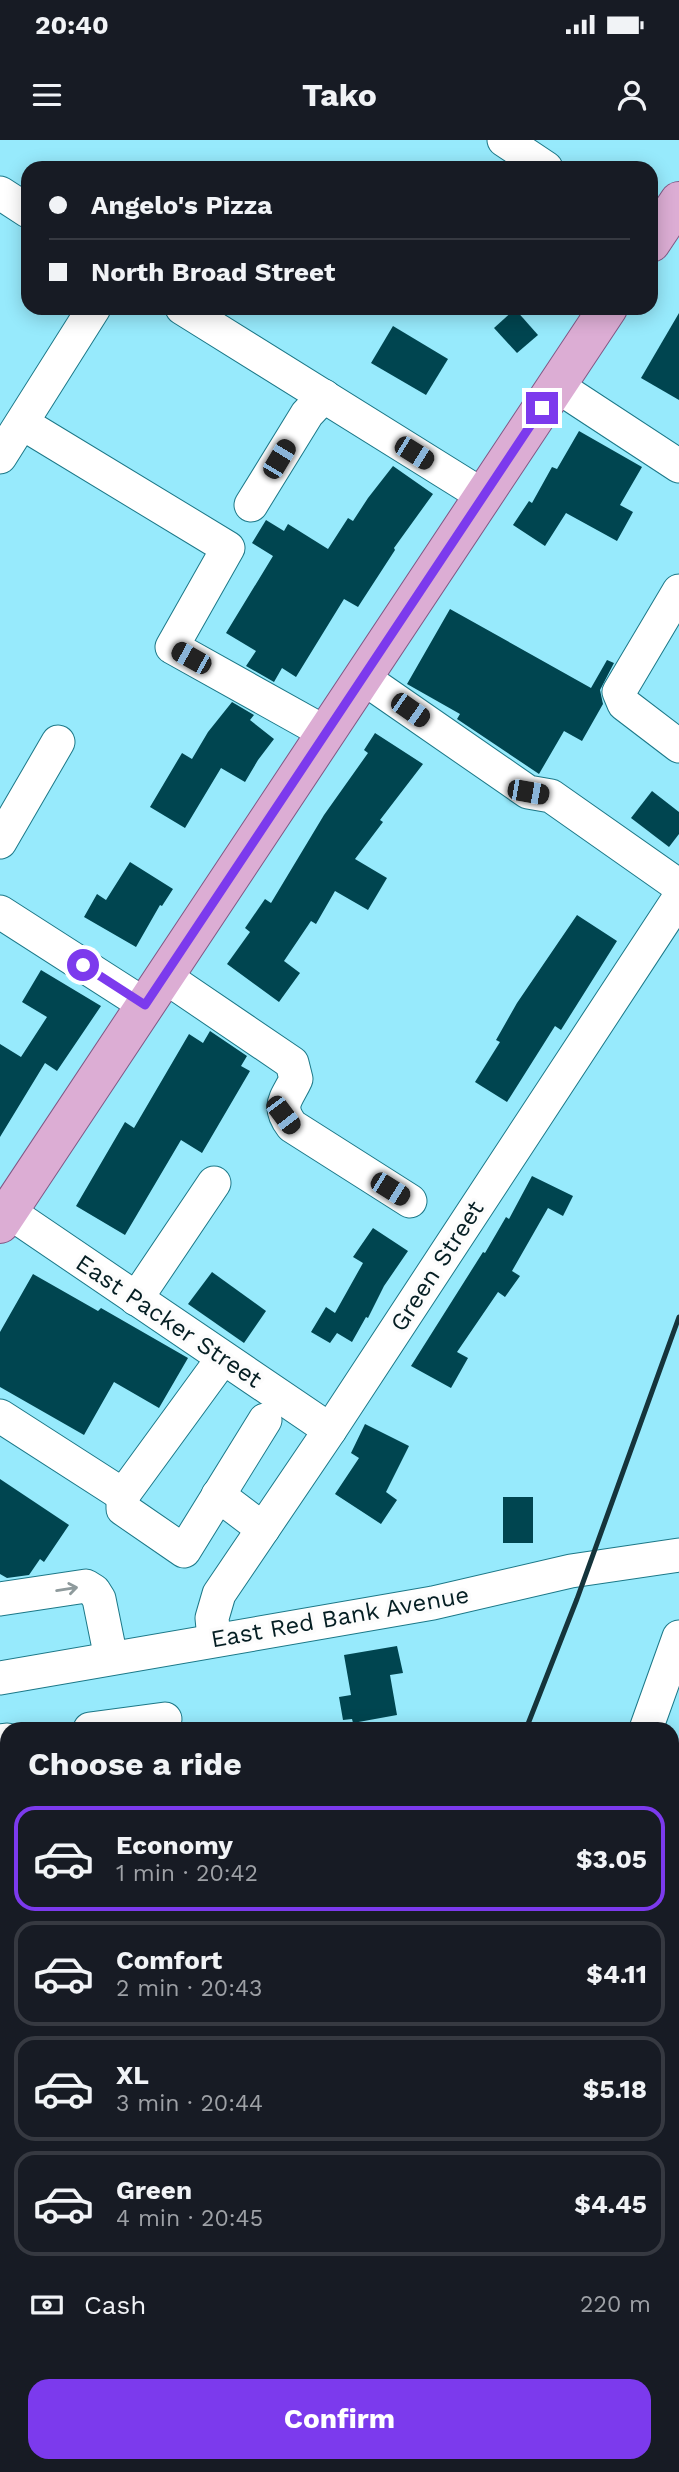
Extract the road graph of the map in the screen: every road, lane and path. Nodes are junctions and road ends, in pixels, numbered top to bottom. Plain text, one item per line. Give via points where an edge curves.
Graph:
1 (504, 140) edge
2 (536, 161) edge
3 (0, 193) edge
4 (21, 206) edge
5 (90, 315) edge
6 (194, 315) edge
7 (603, 315) edge
8 (557, 386) junction
9 (324, 396) junction
10 (22, 423) junction
11 (0, 457) edge
12 (679, 466) edge
13 (482, 495) junction
14 (251, 505) dead end
15 (679, 591) edge
16 (362, 677) junction
17 (326, 733) junction
18 (58, 742) dead end
19 (679, 746) edge
20 (0, 842) edge
21 (679, 886) edge
22 (679, 898) edge
23 (0, 912) edge
24 (155, 991) junction
25 (214, 1183) dead end
26 (410, 1201) dead end
27 (6, 1206) edge
28 (136, 1299) junction
29 (223, 1358) junction
30 (0, 1416) edge
31 (265, 1420) dead end
32 (330, 1430) junction
33 (123, 1495) junction
34 (218, 1495) junction
35 (263, 1530) junction
36 (184, 1551) junction
37 (679, 1555) edge
38 (227, 1583) junction
39 (0, 1599) edge
40 (679, 1637) edge
41 (214, 1639) junction
42 (111, 1658) junction
43 (0, 1678) edge
44 (164, 1719) dead end
45 (142, 1722) edge
46 (649, 1722) edge

1 - 2 street
3 - 4 street
5 - 10 street
6 - 9 street
7 - 8 main road
8 - 12 street
8 - 13 main road
9 - 13 street
9 - 14 street via 307,414
10 - 11 street
10 - 17 street via 228,548 172,647
13 - 16 main road
15 - 19 street via 619,692 624,704
16 - 17 main road
16 - 21 street via 528,792 551,796
17 - 24 main road
18 - 20 street
22 - 32 street, Green Street
23 - 24 street
24 - 26 street via 292,1063 296,1079 283,1104 283,1115 292,1126
24 - 27 main road
25 - 28 street
27 - 28 street, East Packer Street
28 - 29 street, East Packer Street
29 - 32 street, East Packer Street
29 - 33 street
30 - 33 street
31 - 34 street
32 - 35 street, Green Street
33 - 36 street via 124,1509
34 - 35 street
34 - 36 street
35 - 38 street, Green Street
36 - 38 street
37 - 41 street, East Red Bank Avenue via 571,1571 433,1603
38 - 41 street, Green Street via 212,1618
39 -> 42 street via 86,1586 99,1599
40 - 46 street
41 - 42 street, East Red Bank Avenue
42 - 43 street, East Red Bank Avenue
44 - 45 street

